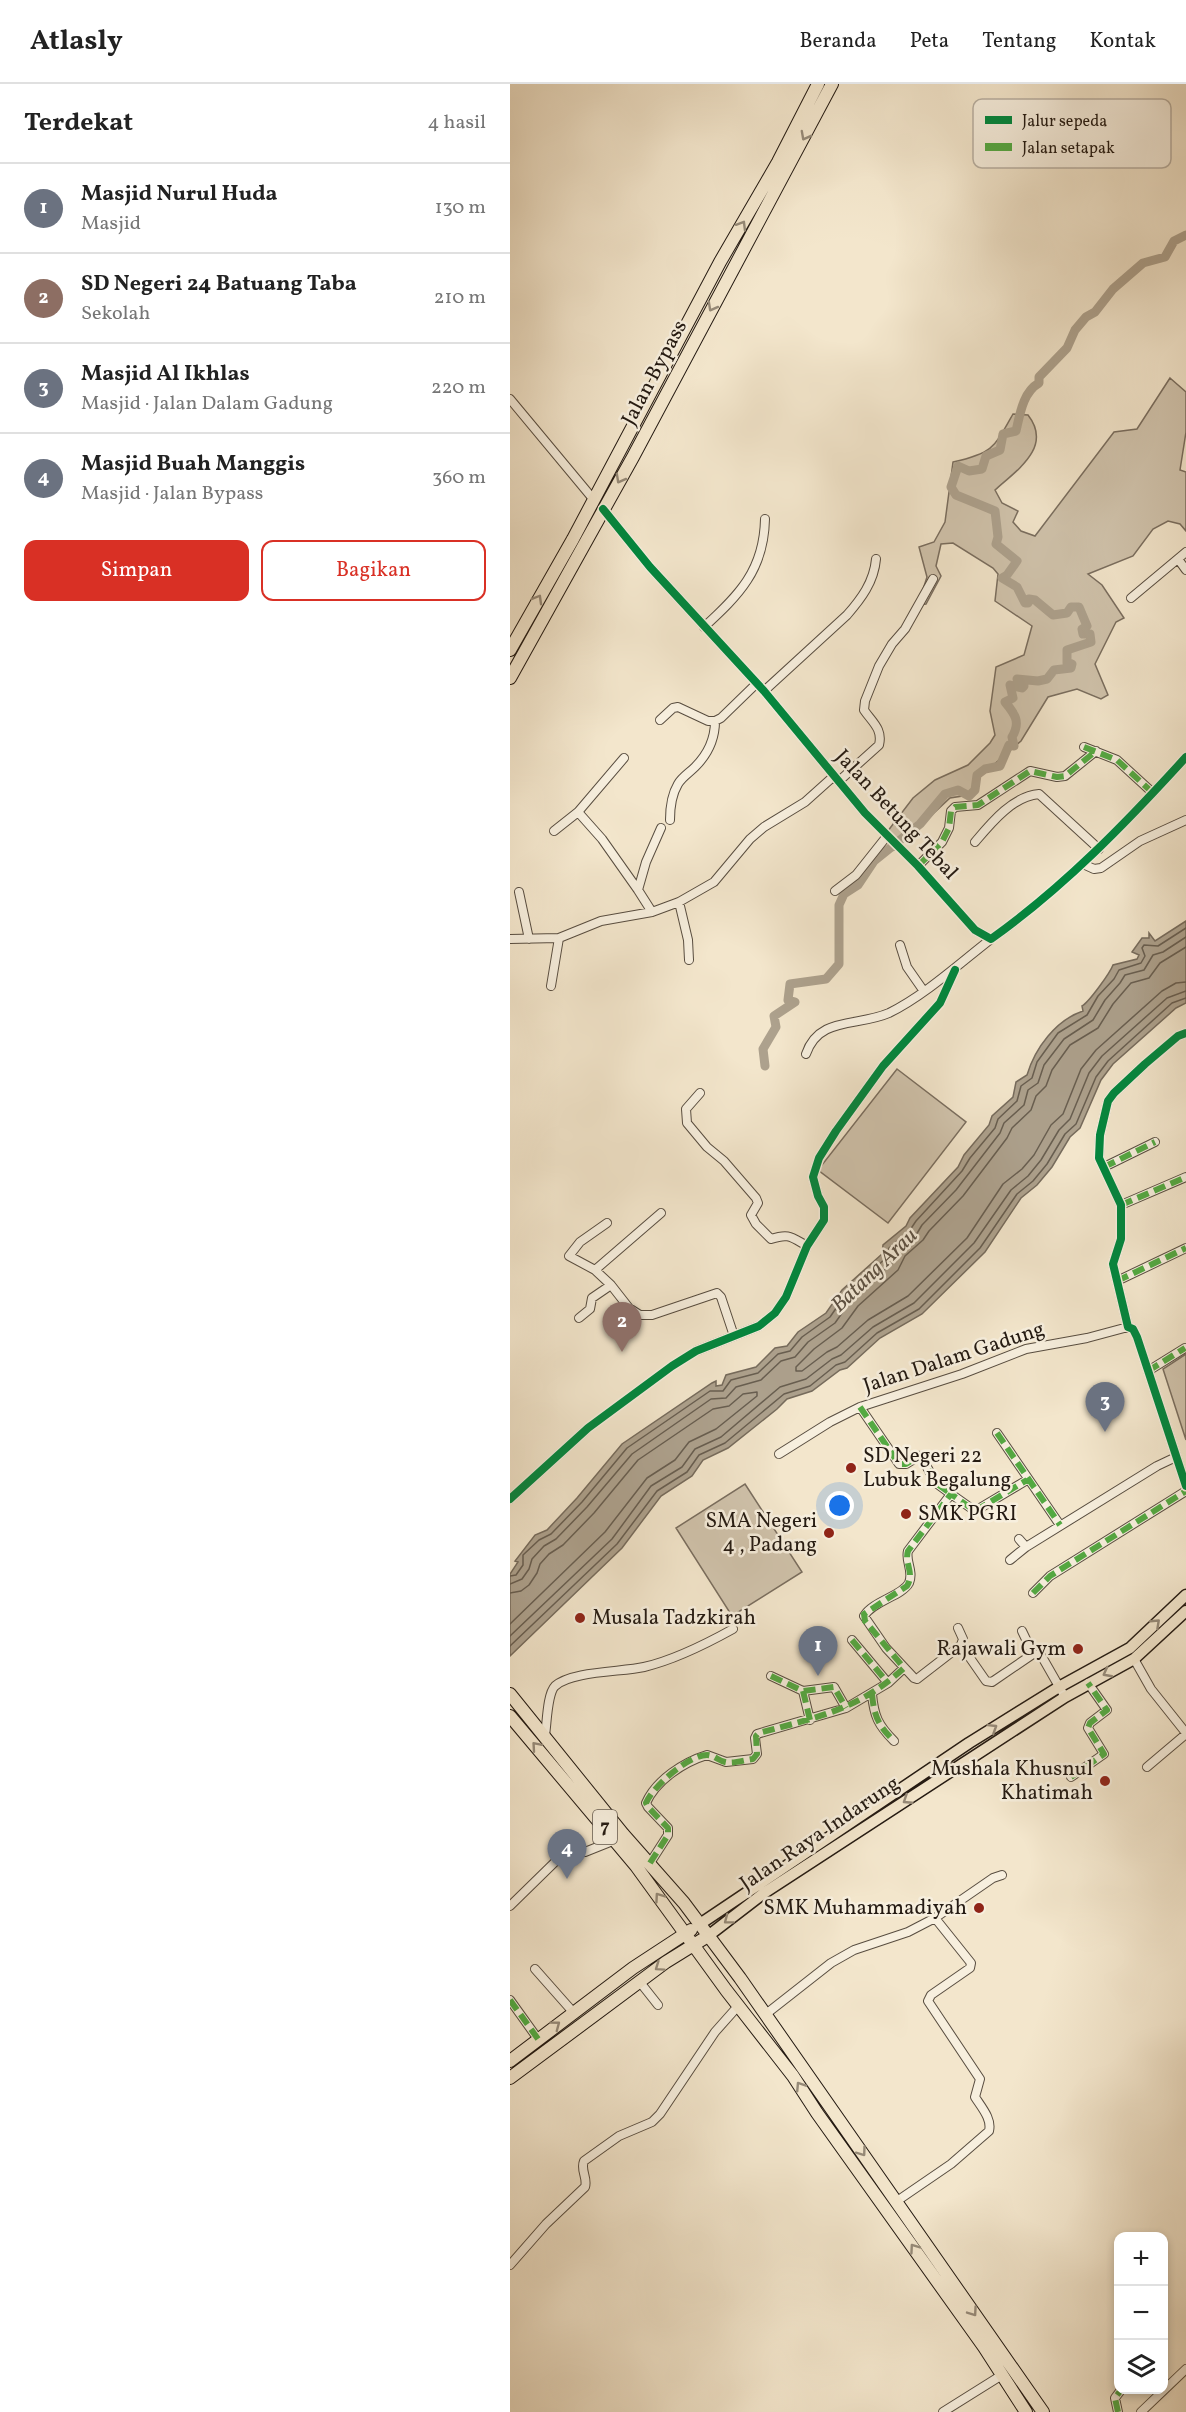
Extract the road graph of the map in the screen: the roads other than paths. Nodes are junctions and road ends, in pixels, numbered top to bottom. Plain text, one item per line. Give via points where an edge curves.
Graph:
1 (818, 84) edge
2 (832, 84) edge
3 (720, 262) junction
4 (734, 269) junction
5 (510, 399) edge
6 (599, 504) junction
7 (765, 519) dead end
8 (1186, 552) edge
9 (876, 559) dead end
10 (1178, 559) junction
11 (1186, 570) edge
12 (933, 579) dead end
13 (1131, 598) dead end
14 (704, 627) junction
15 (510, 650) edge
16 (510, 678) edge
17 (756, 684) junction
18 (764, 691) junction
19 (660, 720) dead end
20 (715, 721) junction
21 (1084, 747) dead end
22 (1096, 752) junction
23 (1186, 757) edge
24 (624, 758) dead end
25 (836, 778) junction
26 (1153, 793) junction
27 (578, 812) junction
28 (670, 820) dead end
29 (1186, 820) edge
30 (661, 828) dead end
31 (554, 831) dead end
32 (891, 840) junction
33 (975, 842) dead end
34 (1099, 849) junction
35 (1083, 864) junction
36 (918, 866) junction
37 (638, 890) junction
38 (835, 891) dead end
39 (519, 892) dead end
40 (679, 902) junction
41 (652, 912) junction
42 (559, 938) junction
43 (510, 939) edge
44 (529, 939) junction
45 (991, 939) junction
46 (900, 945) dead end
47 (689, 960) dead end
48 (955, 970) junction
49 (551, 986) dead end
50 (923, 990) junction
51 (1186, 1032) edge
52 (806, 1054) dead end
53 (700, 1093) dead end
54 (1155, 1142) dead end
55 (1104, 1167) junction
56 (1186, 1177) edge
57 (1120, 1205) junction
58 (662, 1213) dead end
59 (607, 1223) dead end
60 (807, 1246) junction
61 (1186, 1248) edge
62 (595, 1270) junction
63 (1117, 1281) junction
64 (611, 1285) junction
65 (579, 1318) dead end
66 (1128, 1327) junction
67 (734, 1336) junction
68 (1185, 1348) edge
69 (1148, 1371) junction
70 (861, 1407) junction
71 (997, 1434) dead end
72 (779, 1454) dead end
73 (1176, 1457) junction
74 (1027, 1480) junction
75 (1186, 1486) edge
76 (1186, 1491) edge
77 (951, 1494) junction
78 (510, 1499) edge
79 (1060, 1525) junction
80 (1018, 1539) dead end
81 (1026, 1547) junction
82 (1010, 1560) dead end
83 (1034, 1593) dead end
84 (1186, 1595) edge
85 (1186, 1611) edge
86 (958, 1628) dead end
87 (733, 1629) dead end
88 (1022, 1631) dead end
89 (852, 1640) dead end
90 (961, 1645) junction
91 (1033, 1654) junction
92 (1134, 1659) junction
93 (904, 1668) junction
94 (771, 1676) dead end
95 (888, 1683) junction
96 (1088, 1683) junction
97 (1059, 1687) junction
98 (803, 1691) junction
99 (510, 1694) edge
100 (872, 1694) junction
101 (1065, 1697) junction
102 (846, 1708) junction
103 (511, 1719) edge
104 (810, 1720) junction
105 (545, 1735) junction
106 (1185, 1738) edge
107 (974, 1740) junction
108 (894, 1742) dead end
109 (982, 1751) junction
110 (1147, 1767) dead end
111 (1071, 1777) dead end
112 (615, 1840) junction
113 (652, 1866) junction
114 (1002, 1875) dead end
115 (510, 1906) edge
116 (935, 1918) junction
117 (700, 1924) junction
118 (686, 1933) junction
119 (708, 1936) junction
120 (693, 1945) junction
121 (535, 1969) dead end
122 (639, 1981) junction
123 (510, 2000) edge
124 (658, 2005) dead end
125 (738, 2005) junction
126 (573, 2012) junction
127 (766, 2014) junction
128 (538, 2039) junction
129 (510, 2061) edge
130 (510, 2078) edge
131 (897, 2201) junction
132 (510, 2265) edge
133 (1186, 2370) edge
134 (1002, 2375) junction
135 (1118, 2394) edge
136 (943, 2412) edge
137 (1026, 2412) edge
138 (1043, 2412) edge
139 (1118, 2412) edge
140 (1141, 2412) edge

3 -> 1 highway, Jalan Bypass
2 -> 4 highway, Jalan Bypass
3 - 4 highway
3 - 6 highway, Jalan Bypass
4 -> 6 highway, Jalan Bypass
5 - 6 street, Jalan Betung Tebal
6 - 14 street, Jalan Betung Tebal
15 -> 6 highway, Jalan Bypass
6 - 16 highway, Jalan Bypass
7 - 14 street via 760,553 747,583
8 - 10 street
9 - 18 street via 875,571 847,615
10 - 11 street
10 - 13 street
12 - 25 street via 879,666 865,701 864,710 880,735 879,745
14 - 17 street, Jalan Betung Tebal
17 - 18 street, Jalan Betung Tebal
17 - 20 street
18 - 25 street, Jalan Betung Tebal
19 - 20 street via 678,707
20 - 28 street via 707,751 675,791
21 - 22 street
22 - 26 street via 1120,762
22 - 36 street via 1068,775 1027,772 978,805 955,807 942,842
23 - 26 street
24 - 27 street
25 - 32 street, Jalan Betung Tebal
25 - 40 street via 764,827 714,882
26 - 34 street
27 - 31 street
27 - 37 street
29 - 35 street via 1145,838 1101,868
30 - 37 street
32 - 36 street, Jalan Betung Tebal
32 - 38 street via 856,876
33 - 34 street via 993,821 1024,797 1039,794
34 - 35 street
35 - 45 street
36 - 45 street, Jalan Betung Tebal via 975,930
37 - 41 street
39 - 44 street
40 - 41 street
40 - 47 street
41 - 42 street via 601,921
42 - 44 street
42 - 49 street
43 - 44 street
45 - 48 street
46 - 50 street via 907,967
48 - 50 street
48 - 60 street via 940,1004 883,1066 819,1158 813,1177 824,1220
50 - 52 street via 889,1012 821,1031
51 - 55 street via 1145,1064 1108,1101 1098,1151
53 - 60 street via 686,1109 687,1123 756,1198 758,1203 752,1215 756,1224 771,1239 787,1235
54 - 55 street
55 - 57 street
56 - 57 street
57 - 63 street via 1121,1239 1113,1264
58 - 62 street
59 - 62 street via 580,1242 569,1256
60 - 67 street via 786,1298 775,1313 759,1326
61 - 63 street
62 - 64 street
63 - 66 street
64 - 65 street via 592,1298 590,1308
64 - 67 street via 628,1308 640,1315 652,1315 717,1293
66 - 69 street via 1133,1329
66 - 70 street, Jalan Dalam Gadung via 1026,1349
67 - 78 street via 696,1351 672,1366 588,1428
68 - 69 street
69 - 73 street
70 - 72 street, Jalan Dalam Gadung
70 - 77 street via 899,1464 919,1456 936,1482
71 - 74 street
73 - 75 street
73 - 79 street
74 - 77 street via 975,1511
74 - 79 street
76 - 83 street via 1050,1576
77 - 93 street via 908,1551 911,1570 907,1586 864,1614 865,1621
79 - 81 street
80 - 81 street
81 - 82 street
97 -> 84 main road, Jalan Raya Indarung via 1130,1648
85 - 92 main road, Jalan Raya Indarung
86 - 90 street via 963,1639
87 - 105 street via 646,1666 561,1683 552,1690
88 - 91 street
89 - 95 street
90 - 91 street via 988,1682
90 - 93 street via 921,1678 914,1678
91 - 97 street via 1041,1655
92 -> 96 main road, Jalan Raya Indarung
92 - 106 street
93 - 95 street
94 - 98 street
95 - 100 street
96 - 101 main road, Jalan Raya Indarung
96 - 111 street via 1107,1710 1088,1728 1104,1754
97 - 101 street
107 -> 97 main road, Jalan Raya Indarung
98 - 102 street via 834,1687
98 - 104 street
99 - 105 highway
100 - 102 street
100 - 108 street via 878,1722
101 - 109 main road, Jalan Raya Indarung
102 - 104 street
112 -> 103 highway, 7
104 - 113 street via 757,1734 757,1754 753,1759 726,1762 707,1755 687,1763 664,1780 646,1803 668,1828
105 - 113 highway
106 - 110 street
107 - 109 main road
107 - 117 main road, Jalan Raya Indarung
109 -> 119 main road, Jalan Raya Indarung via 764,1893
112 - 115 street via 557,1860
118 -> 112 highway, 7
113 - 117 highway
114 - 116 street
116 - 127 street via 908,1932 854,1950
116 - 131 street via 972,1963 928,2001 980,2079 975,2097 990,2128 951,2164
117 - 118 highway, Jalan Raya Indarung
117 - 119 highway
118 - 120 highway, 7
118 - 126 highway, Jalan Raya Indarung
119 - 120 highway, Jalan Raya Indarung
119 - 127 highway
120 -> 122 highway, Jalan Raya Indarung
120 - 125 highway, 7
121 - 126 street
122 - 124 street
122 - 130 highway, Jalan Raya Indarung
123 - 128 street
125 - 132 street via 660,2114 584,2161 585,2187
134 -> 125 highway, 7 via 793,2076
128 -> 126 highway, Jalan Raya Indarung
127 -> 131 highway
128 - 129 highway, Jalan Raya Indarung
131 -> 138 highway
133 - 140 street
134 - 136 street
134 - 137 highway
135 - 139 street

